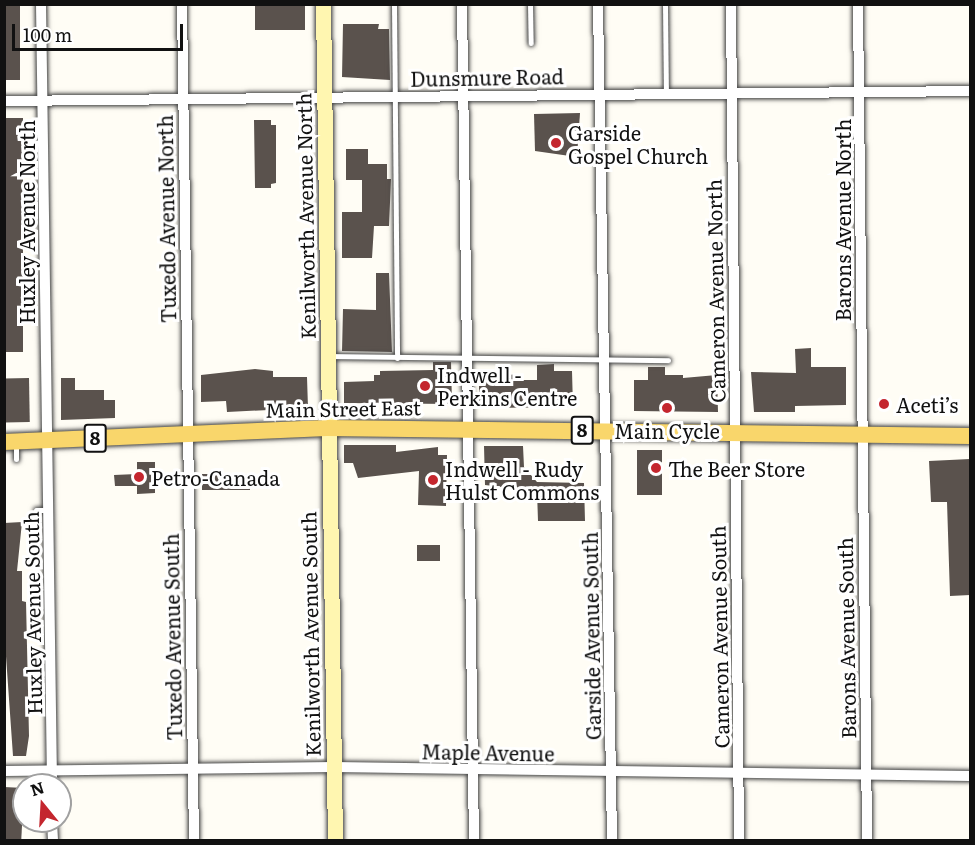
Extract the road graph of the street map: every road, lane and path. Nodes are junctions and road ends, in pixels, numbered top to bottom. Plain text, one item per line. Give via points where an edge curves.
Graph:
1 (41, 4) edge
2 (182, 4) edge
3 (323, 4) edge
4 (394, 4) edge
5 (462, 4) edge
6 (530, 4) edge
7 (598, 4) edge
8 (665, 4) edge
9 (731, 4) edge
10 (858, 4) edge
11 (531, 43) dead end
12 (970, 91) edge
13 (732, 92) junction
14 (860, 92) junction
15 (599, 93) junction
16 (666, 93) junction
17 (395, 96) junction
18 (463, 96) junction
19 (324, 97) junction
20 (183, 98) junction
21 (42, 100) junction
22 (4, 101) edge
23 (327, 356) junction
24 (397, 358) junction
25 (465, 358) junction
26 (602, 359) junction
27 (668, 360) dead end
28 (466, 427) junction
29 (327, 428) junction
30 (604, 430) junction
31 (186, 433) junction
32 (735, 433) junction
33 (861, 435) junction
34 (970, 436) edge
35 (45, 440) junction
36 (12, 448) edge
37 (36, 510) dead end
38 (49, 510) junction
39 (193, 768) junction
40 (334, 768) junction
41 (52, 770) junction
42 (472, 770) junction
43 (4, 771) edge
44 (611, 772) junction
45 (738, 773) junction
46 (866, 774) junction
47 (970, 776) edge
48 (194, 840) edge
49 (335, 840) edge
50 (474, 840) edge
51 (612, 840) edge
52 (740, 840) edge
53 (867, 840) edge

1 - 21 street, Huxley Avenue North
2 - 20 street, Tuxedo Avenue North
3 - 19 main road, Kenilworth Avenue North
4 - 17 lane
5 - 18 street
6 - 11 lane
7 - 15 street, Garside Avenue South
8 - 16 lane
9 - 13 street, Cameron Avenue North
10 - 14 street, Barons Avenue North
12 - 14 street, Dunsmure Road
13 - 14 street, Dunsmure Road
13 - 16 street, Dunsmure Road
13 - 32 street, Cameron Avenue North
14 - 33 street, Barons Avenue North
15 - 16 street, Dunsmure Road
15 - 18 street, Dunsmure Road
15 - 26 street, Garside Avenue South
17 - 18 street, Dunsmure Road
17 - 19 street, Dunsmure Road
17 - 24 lane
18 - 25 street
19 - 20 street, Dunsmure Road
19 - 23 main road, Kenilworth Avenue North
20 - 21 street, Dunsmure Road
20 - 31 street, Tuxedo Avenue North
21 - 22 street, Dunsmure Road
21 - 35 street, Huxley Avenue North
23 - 24 lane
23 - 29 main road, Kenilworth Avenue North
24 - 25 lane
25 - 26 lane
25 - 28 street
26 - 27 lane
26 - 30 street, Garside Avenue South
28 - 29 main road, Main Street East / 8
28 - 30 main road, Main Street East / 8
28 - 42 street
29 - 31 main road, Main Street East / 8
29 - 40 main road, Kenilworth Avenue South
30 - 32 main road, Main Street East / 8
30 - 44 street, Garside Avenue South
31 - 35 main road, Main Street East / 8
31 - 39 street, Tuxedo Avenue South
32 - 33 main road, Main Street East / 8
32 - 45 street, Cameron Avenue South
33 - 34 main road, Main Street East / 8
33 - 46 street, Barons Avenue South
35 - 36 main road, Main Street East / 8
35 - 38 street, Huxley Avenue South
37 - 38 lane
38 - 41 street, Huxley Avenue South
39 - 40 street, Maple Avenue
39 - 41 street, Maple Avenue
39 - 48 street, Tuxedo Avenue South
40 - 42 street, Maple Avenue
40 - 49 main road, Kenilworth Avenue South
41 - 43 street, Maple Avenue
42 - 44 street, Maple Avenue
42 - 50 street
44 - 45 street, Maple Avenue
44 - 51 street, Garside Avenue South
45 - 46 street, Maple Avenue
45 - 52 street, Cameron Avenue South
46 - 47 street, Maple Avenue
46 - 53 street, Barons Avenue South

